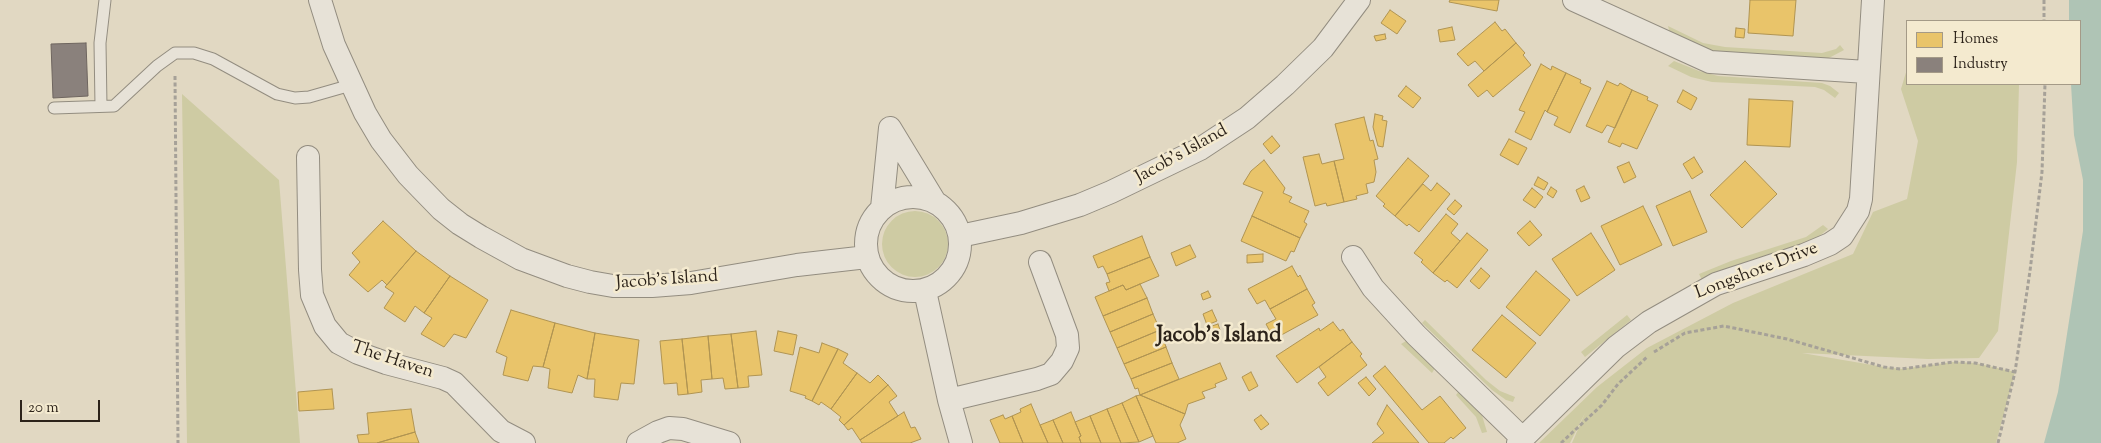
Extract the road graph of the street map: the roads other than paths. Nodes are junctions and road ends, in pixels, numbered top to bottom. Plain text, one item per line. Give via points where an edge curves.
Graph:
1 (106, 0) edge
2 (320, 0) edge
3 (328, 0) edge
4 (1574, 0) edge
5 (1873, 0) edge
6 (1351, 3) edge
7 (334, 46) junction
8 (1867, 72) junction
9 (351, 85) junction
10 (101, 106) junction
11 (54, 108) dead end
12 (308, 157) dead end
13 (936, 202) junction
14 (882, 208) junction
15 (960, 236) junction
16 (867, 257) junction
17 (1353, 258) dead end
18 (1040, 262) dead end
19 (925, 291) junction
20 (949, 400) junction
21 (1520, 441) edge
22 (524, 443) edge
23 (638, 443) edge
24 (730, 443) edge
25 (961, 443) edge

1 - 10 lane via 100,43
2 - 7 street, Jacob's Island
3 - 7 street, Jacob's Island
4 - 8 street via 1710,62
5 - 8 street, Longshore Drive
6 - 15 street, Jacob's Island via 1323,48 1285,85 1247,118 1200,149 1080,205 1021,223
7 - 9 street, Jacob's Island
8 - 21 street, Longshore Drive via 1861,199 1858,211 1842,236 1804,255 1716,284 1649,322 1616,347
9 - 10 lane via 296,98 277,94 213,59 194,53 175,53 114,106
9 - 16 street, Jacob's Island via 381,140 408,175 441,209 500,248 567,276 613,286 652,286
10 - 11 lane
12 - 22 street, The Haven via 312,295 325,326 339,343 358,353 454,384 501,431
13 - 14 street via 908,197 894,200
13 - 14 street via 890,128
13 - 15 street via 956,222
14 - 16 street via 872,219 867,232
15 - 19 street via 957,264 949,276
16 - 19 street via 875,273 885,283 897,290
17 - 21 street, Longshore Drive via 1373,288
18 - 20 street via 1067,335 1068,348 1062,361 1051,374 1037,379
19 - 20 street
20 - 25 street
23 - 24 street via 670,428

